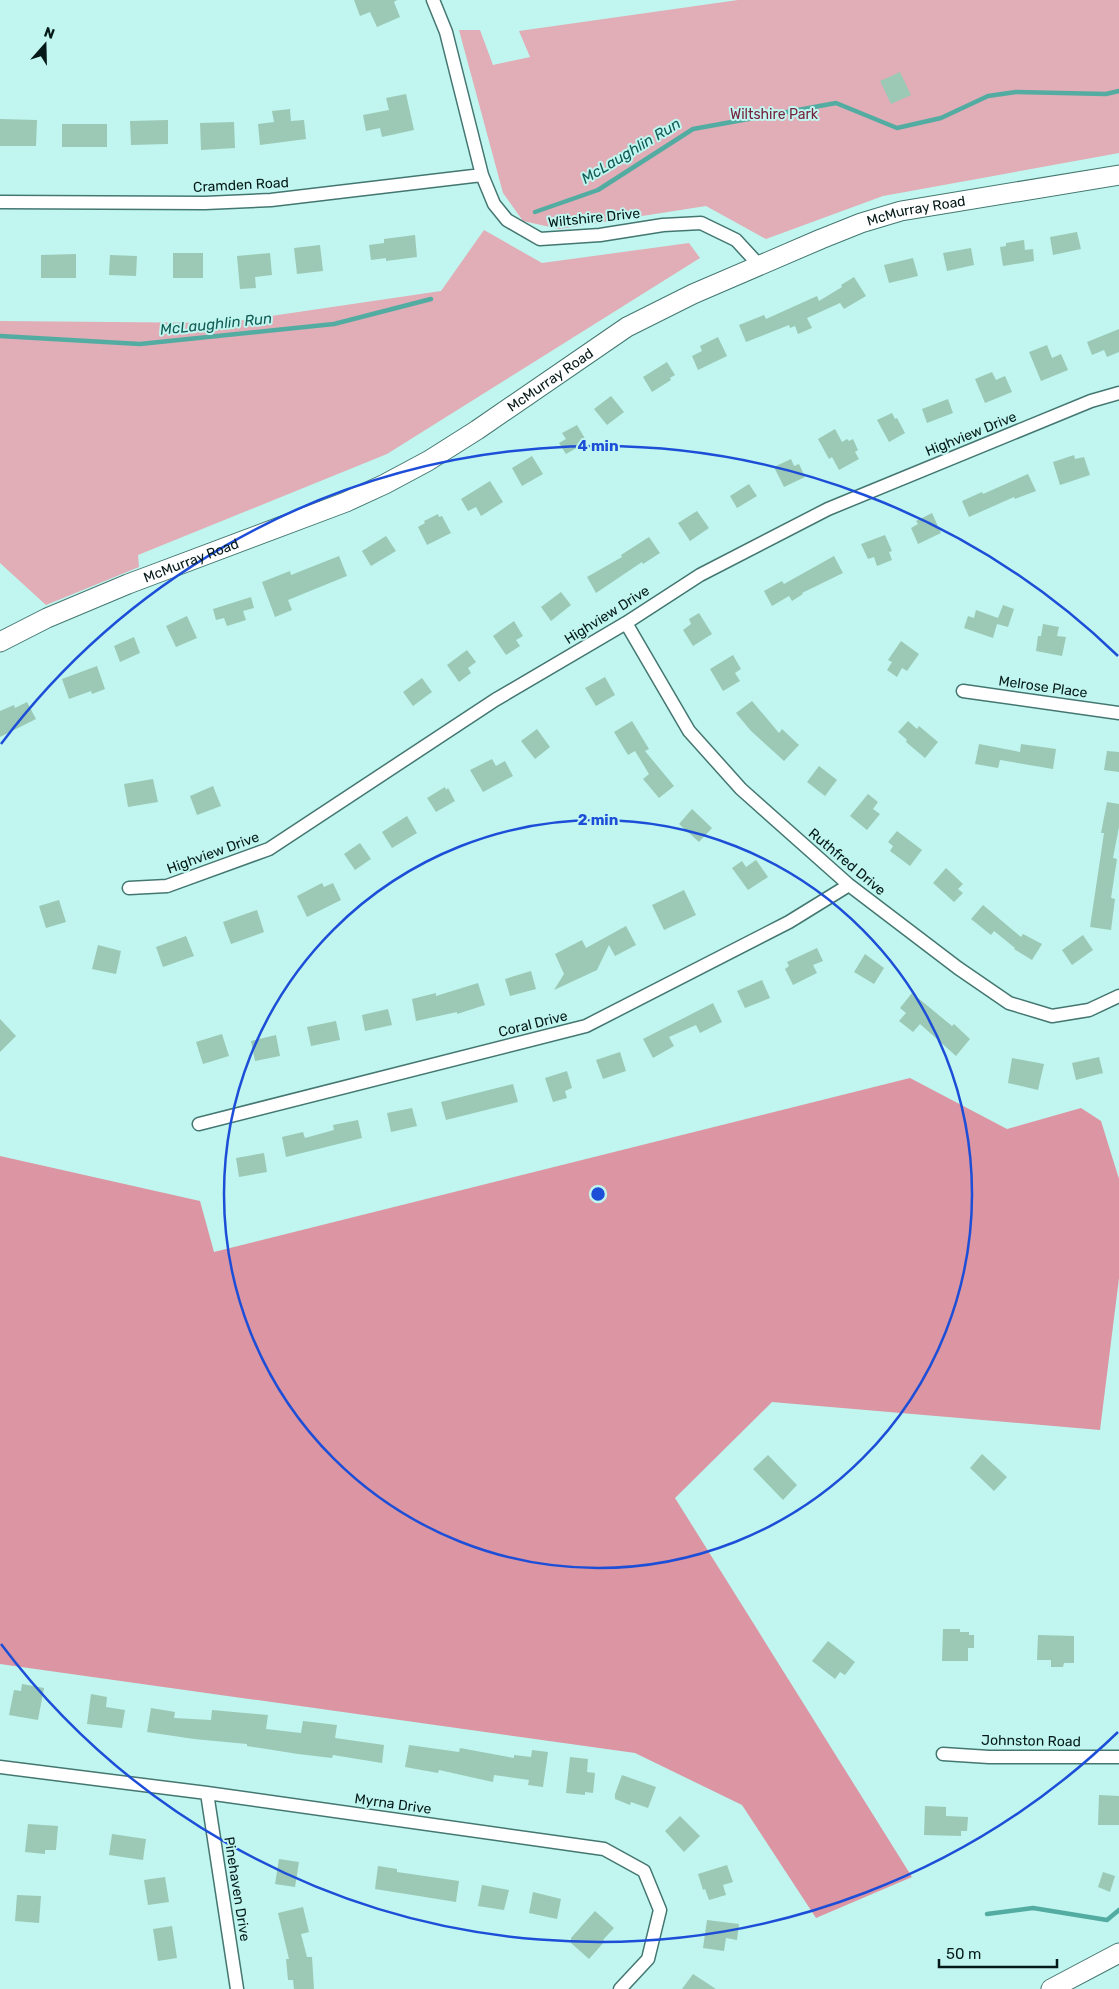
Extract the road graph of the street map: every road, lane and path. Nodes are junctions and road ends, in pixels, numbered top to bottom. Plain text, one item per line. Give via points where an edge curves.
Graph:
1 (433, 0) edge
2 (482, 175) junction
3 (1119, 175) edge
4 (0, 202) edge
5 (759, 264) junction
6 (1119, 393) edge
7 (626, 623) junction
8 (0, 642) edge
9 (963, 690) dead end
10 (1119, 713) edge
11 (849, 885) junction
12 (129, 888) dead end
13 (1119, 996) edge
14 (199, 1124) dead end
15 (943, 1754) dead end
16 (1119, 1757) edge
17 (0, 1766) edge
18 (207, 1793) junction
19 (1119, 1953) edge
20 (237, 1989) edge
21 (620, 1989) edge
22 (1051, 1989) edge

1 - 2 street, Wiltshire Drive via 446,32
2 - 4 street, Cramden Road via 271,200 205,203
2 - 5 street, Wiltshire Drive via 494,204 507,220 540,239 701,223 736,240
3 - 5 main road, McMurray Road via 901,211 861,223
5 - 8 main road, McMurray Road via 627,328 477,430 385,484 337,506 128,584 46,618
6 - 7 street, Highview Drive via 1091,401 828,509 700,575
7 - 11 street, Ruthfred Drive via 689,731 741,789
7 - 12 street, Highview Drive via 496,700 269,849 167,886
9 - 10 street, Melrose Place
11 - 13 street, Ruthfred Drive via 1009,1003 1052,1016 1089,1010
11 - 14 street, Coral Drive via 789,922 586,1026
15 - 16 street, Johnston Road
17 - 18 street, Myrna Drive
18 - 20 street, Pinehaven Drive
18 - 21 street, Myrna Drive via 604,1849 644,1871 660,1910 648,1958
19 - 22 main road

